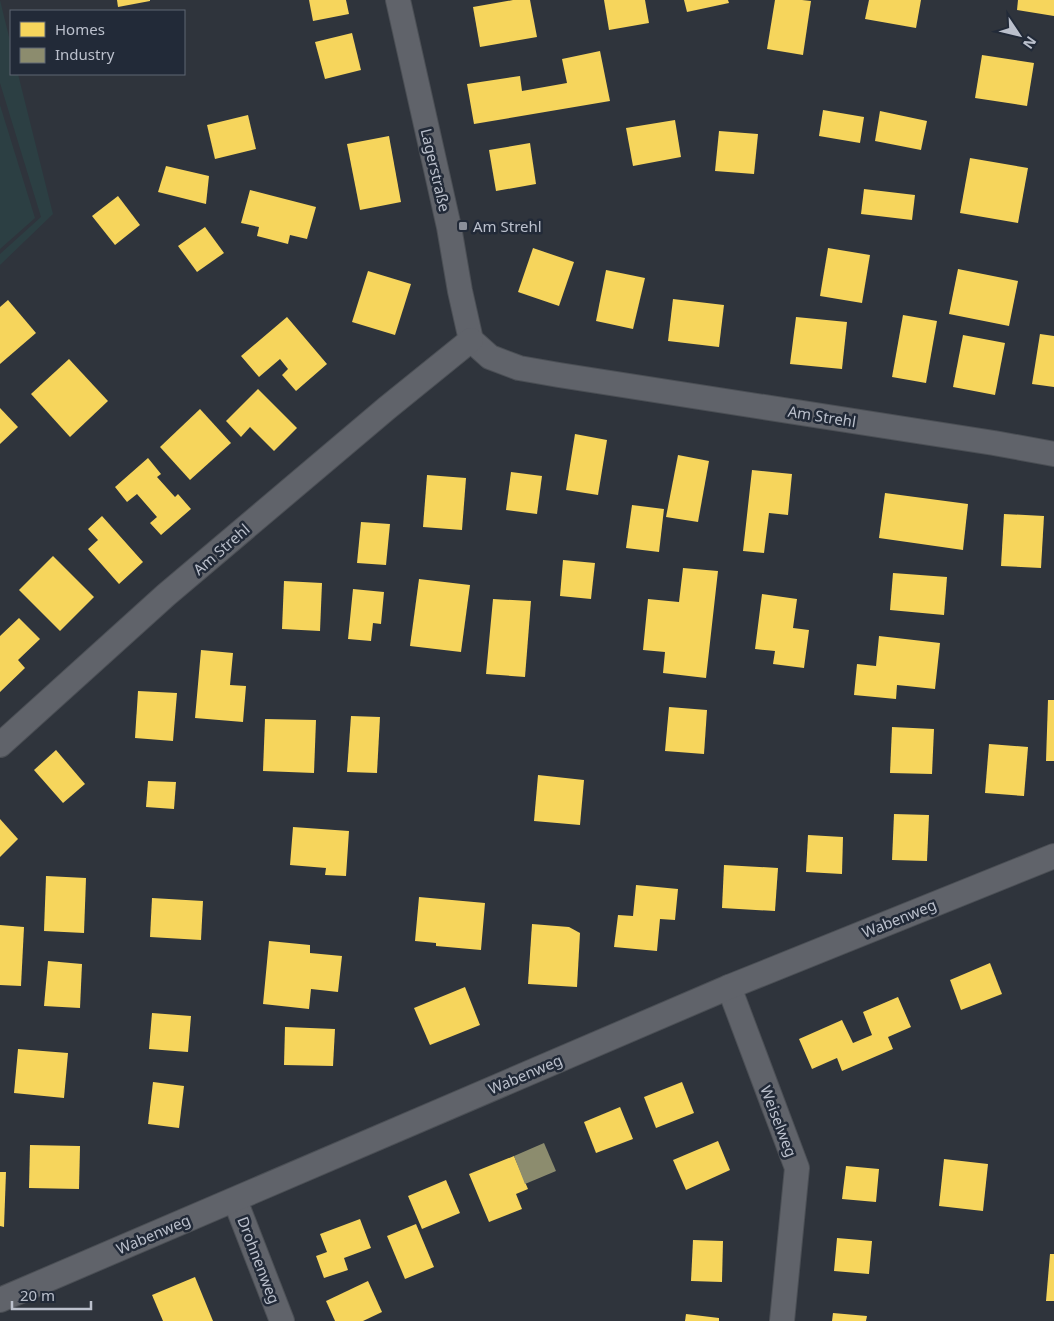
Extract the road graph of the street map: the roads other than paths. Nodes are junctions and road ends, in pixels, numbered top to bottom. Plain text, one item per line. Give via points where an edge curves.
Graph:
1 (398, 0) edge
2 (470, 340) junction
3 (1054, 454) edge
4 (0, 744) edge
5 (1054, 856) edge
6 (729, 987) junction
7 (235, 1200) junction
8 (0, 1300) edge
9 (282, 1321) edge
10 (782, 1321) edge

1 - 2 street, Lagerstraße via 449,227
2 - 3 street, Am Strehl via 490,357 519,368
2 - 4 street, Am Strehl via 166,595
5 - 6 street, Wabenweg
6 - 7 street, Wabenweg
6 - 10 street, Weiselweg via 797,1168
7 - 8 street, Wabenweg
7 - 9 street, Drohnenweg

